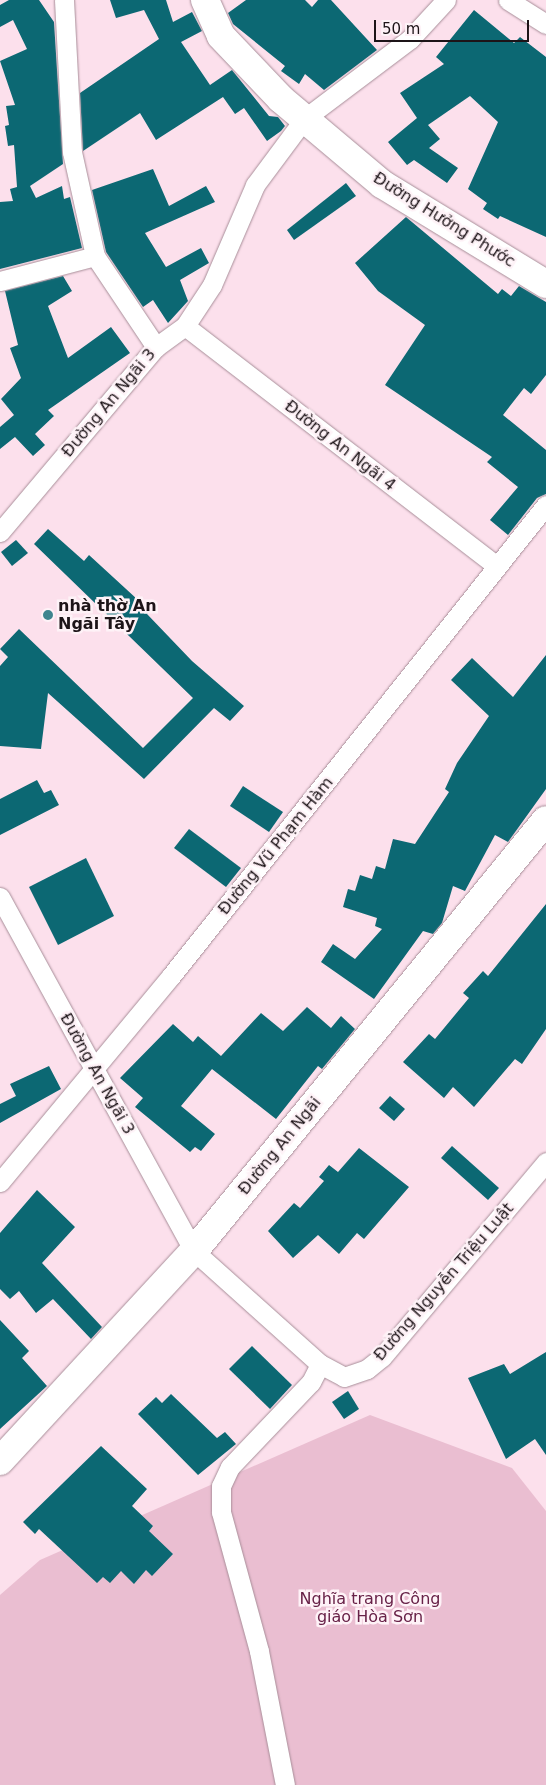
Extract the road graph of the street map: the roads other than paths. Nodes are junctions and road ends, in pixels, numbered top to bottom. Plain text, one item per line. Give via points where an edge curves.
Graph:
1 (64, 0) edge
2 (204, 0) edge
3 (446, 0) edge
4 (508, 0) edge
5 (546, 24) edge
6 (304, 120) junction
7 (95, 256) junction
8 (0, 281) edge
9 (546, 284) edge
10 (185, 326) junction
11 (156, 347) junction
12 (546, 505) edge
13 (0, 532) edge
14 (495, 565) junction
15 (546, 820) edge
16 (0, 897) edge
17 (94, 1070) junction
18 (546, 1162) edge
19 (0, 1182) edge
20 (194, 1251) junction
21 (320, 1364) junction
22 (0, 1460) edge
23 (286, 1785) edge

1 - 7 street via 72,152
2 - 6 main road, Đường Hưởng Phước via 221,36
3 - 6 street, Đường An Ngãi 3 via 410,39
4 - 5 street
6 - 9 main road, Đường Hưởng Phước via 382,184
6 - 10 street, Đường An Ngãi 3 via 255,185 212,285
7 - 8 street
7 - 11 street
10 - 11 street, Đường An Ngãi 3
10 - 14 street, Đường An Ngãi 4
11 - 13 street, Đường An Ngãi 3
12 - 14 street, Đường Vũ Phạm Hàm
14 - 17 street, Đường Vũ Phạm Hàm via 332,777
15 - 20 main road, Đường An Ngãi
16 - 17 street, Đường An Ngãi 3
17 - 19 street, Đường Vũ Phạm Hàm
17 - 20 street, Đường An Ngãi 3
18 - 21 street, Đường Nguyễn Triệu Luật via 382,1357 367,1369 344,1377
20 - 21 street, Đường Nguyễn Triệu Luật
20 - 22 main road, Đường An Ngãi
21 - 23 street via 311,1382 230,1466 221,1486 221,1512 259,1651

